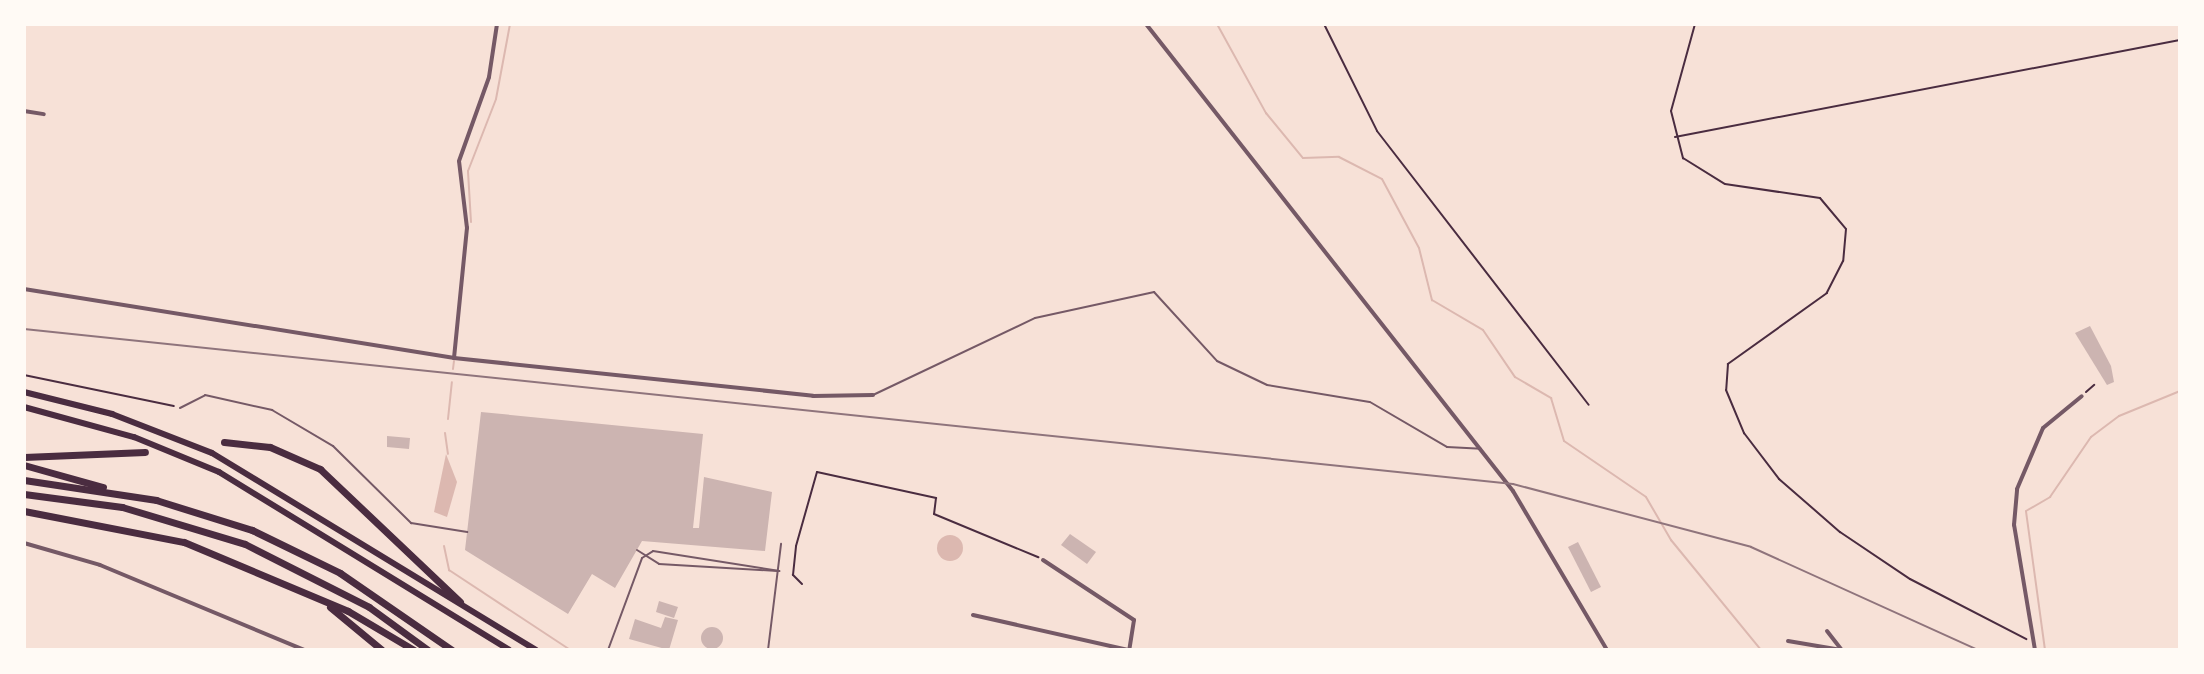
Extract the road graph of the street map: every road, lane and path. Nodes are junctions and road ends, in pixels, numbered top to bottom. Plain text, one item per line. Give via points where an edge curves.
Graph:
1 (497, 24) edge
2 (1146, 24) edge
3 (1324, 24) edge
4 (1695, 24) edge
5 (2180, 40) edge
6 (24, 111) edge
7 (44, 114) dead end
8 (1674, 138) junction
9 (24, 289) edge
10 (454, 358) junction
11 (24, 375) edge
12 (2094, 385) dead end
13 (24, 392) edge
14 (873, 395) joint
15 (2082, 396) joint
16 (1589, 405) dead end
17 (24, 407) edge
18 (180, 408) joint
19 (224, 442) dead end
20 (1482, 449) junction
21 (145, 452) dead end
22 (24, 457) edge
23 (24, 465) edge
24 (24, 480) edge
25 (105, 489) junction
26 (24, 494) edge
27 (24, 513) edge
28 (467, 532) dead end
29 (24, 543) edge
30 (781, 544) joint
31 (796, 546) junction
32 (637, 550) dead end
33 (642, 558) junction
34 (1043, 560) joint
35 (779, 571) junction
36 (802, 584) dead end
37 (308, 593) junction
38 (460, 602) junction
39 (973, 615) dead end
40 (1827, 631) dead end
41 (1788, 641) dead end
42 (2034, 647) edge
43 (304, 650) edge
44 (382, 650) edge
45 (414, 650) edge
46 (428, 650) edge
47 (452, 650) edge
48 (509, 650) edge
49 (536, 650) edge
50 (608, 650) edge
51 (768, 650) edge
52 (1129, 650) edge
53 (1607, 650) edge
54 (1841, 650) edge

1 - 10 street via 489,77 459,161 467,228
2 - 20 street
3 - 16 path via 1377,131
4 - 8 path via 1671,111
5 - 8 path
6 - 7 street
8 - 42 path via 1703,176 1820,198 1846,229 1843,261 1827,293 1728,364 1726,390 1758,455 1840,532 1910,579
9 - 10 street
10 - 14 street via 813,396
11 - 18 path
12 - 15 path
13 - 38 main road via 112,414 212,453
14 - 20 lane via 1035,318 1154,292 1217,361 1267,385 1370,402 1447,447 1469,454
15 - 42 street via 2043,428 2017,489 2014,525
17 - 48 main road via 134,437 219,472
18 - 28 lane via 205,395 272,410 333,446 411,523
19 - 38 highway via 270,447 320,469
20 - 53 street
21 - 22 highway
23 - 25 highway via 90,478
24 - 25 highway
25 - 47 highway via 213,516 295,549
26 - 46 highway via 122,507 245,544 369,607
27 - 37 highway via 48,513 184,542
29 - 43 street via 100,565
30 - 31 path
30 - 35 lane
31 - 34 path via 817,472 936,498 934,514
31 - 36 path via 793,575
32 - 33 lane
33 - 35 lane via 755,575
33 - 35 lane via 653,551
33 - 50 lane
34 - 52 street via 1134,620
35 - 51 lane
37 - 44 highway
37 - 45 highway
38 - 49 main road
39 - 52 street
40 - 54 street
41 - 54 street

